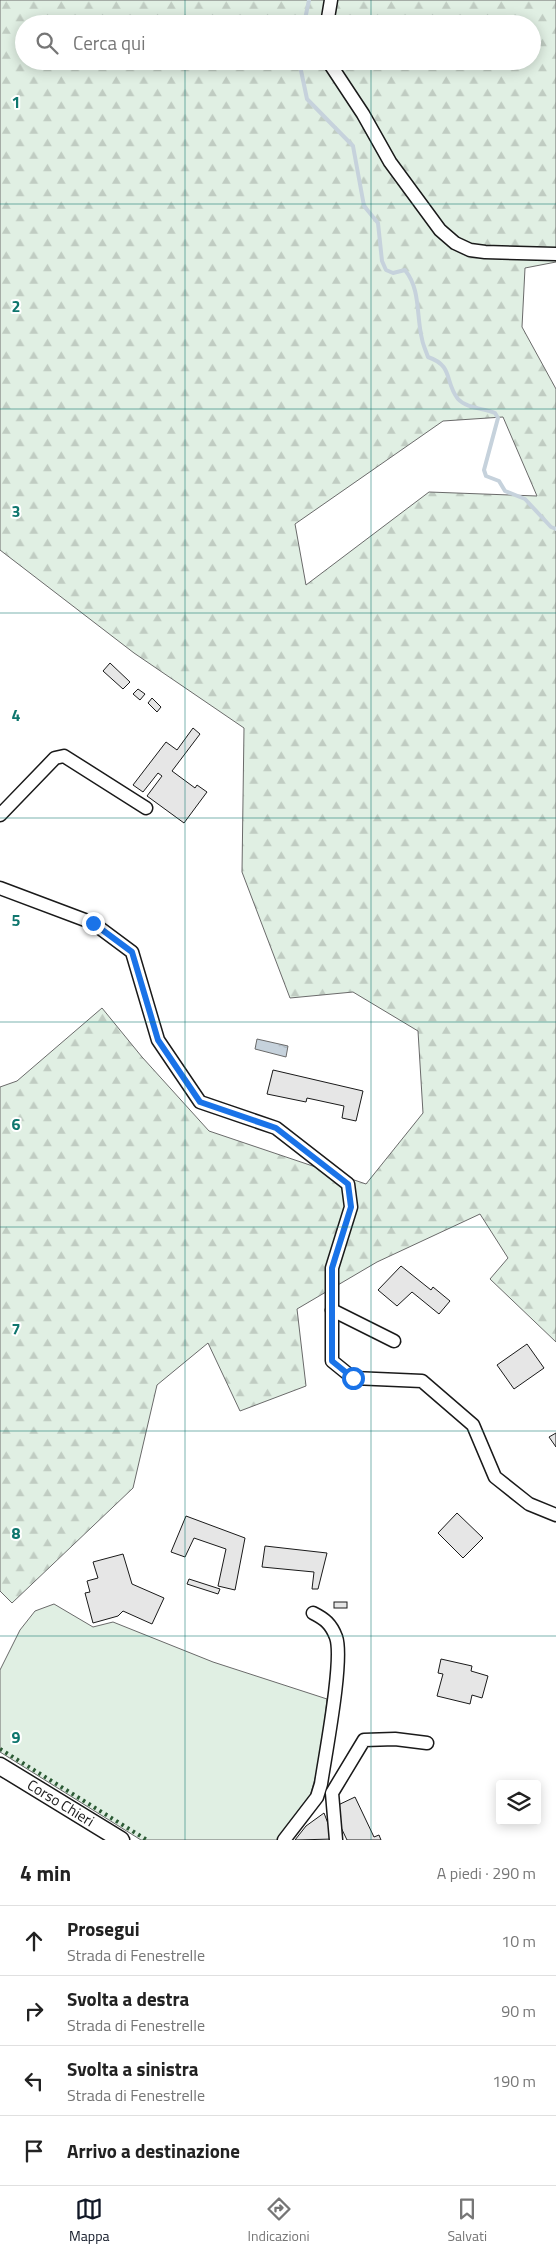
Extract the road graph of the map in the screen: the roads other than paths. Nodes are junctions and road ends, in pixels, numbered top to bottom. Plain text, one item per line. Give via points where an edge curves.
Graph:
1 (331, 0) edge
2 (328, 15) edge
3 (334, 70) edge
4 (556, 254) edge
5 (146, 808) dead end
6 (0, 816) edge
7 (0, 888) edge
8 (332, 1310) junction
9 (394, 1341) dead end
10 (556, 1515) edge
11 (313, 1613) dead end
12 (427, 1743) dead end
13 (0, 1766) edge
14 (121, 1840) edge
15 (284, 1840) edge
16 (336, 1840) edge

1 - 2 street
3 - 4 street via 390,162 440,230 455,243 485,252
5 - 6 street via 64,756 55,758
7 - 8 street via 93,923 132,952 158,1040 200,1102 276,1128 348,1184 351,1207 332,1268
8 - 9 street
8 - 10 street via 332,1361 353,1378 422,1381 473,1425 495,1477 529,1504
11 - 15 street via 327,1619 336,1639 334,1689 317,1797
12 - 16 street via 364,1740 332,1793
13 - 14 main road, Corso Chieri

